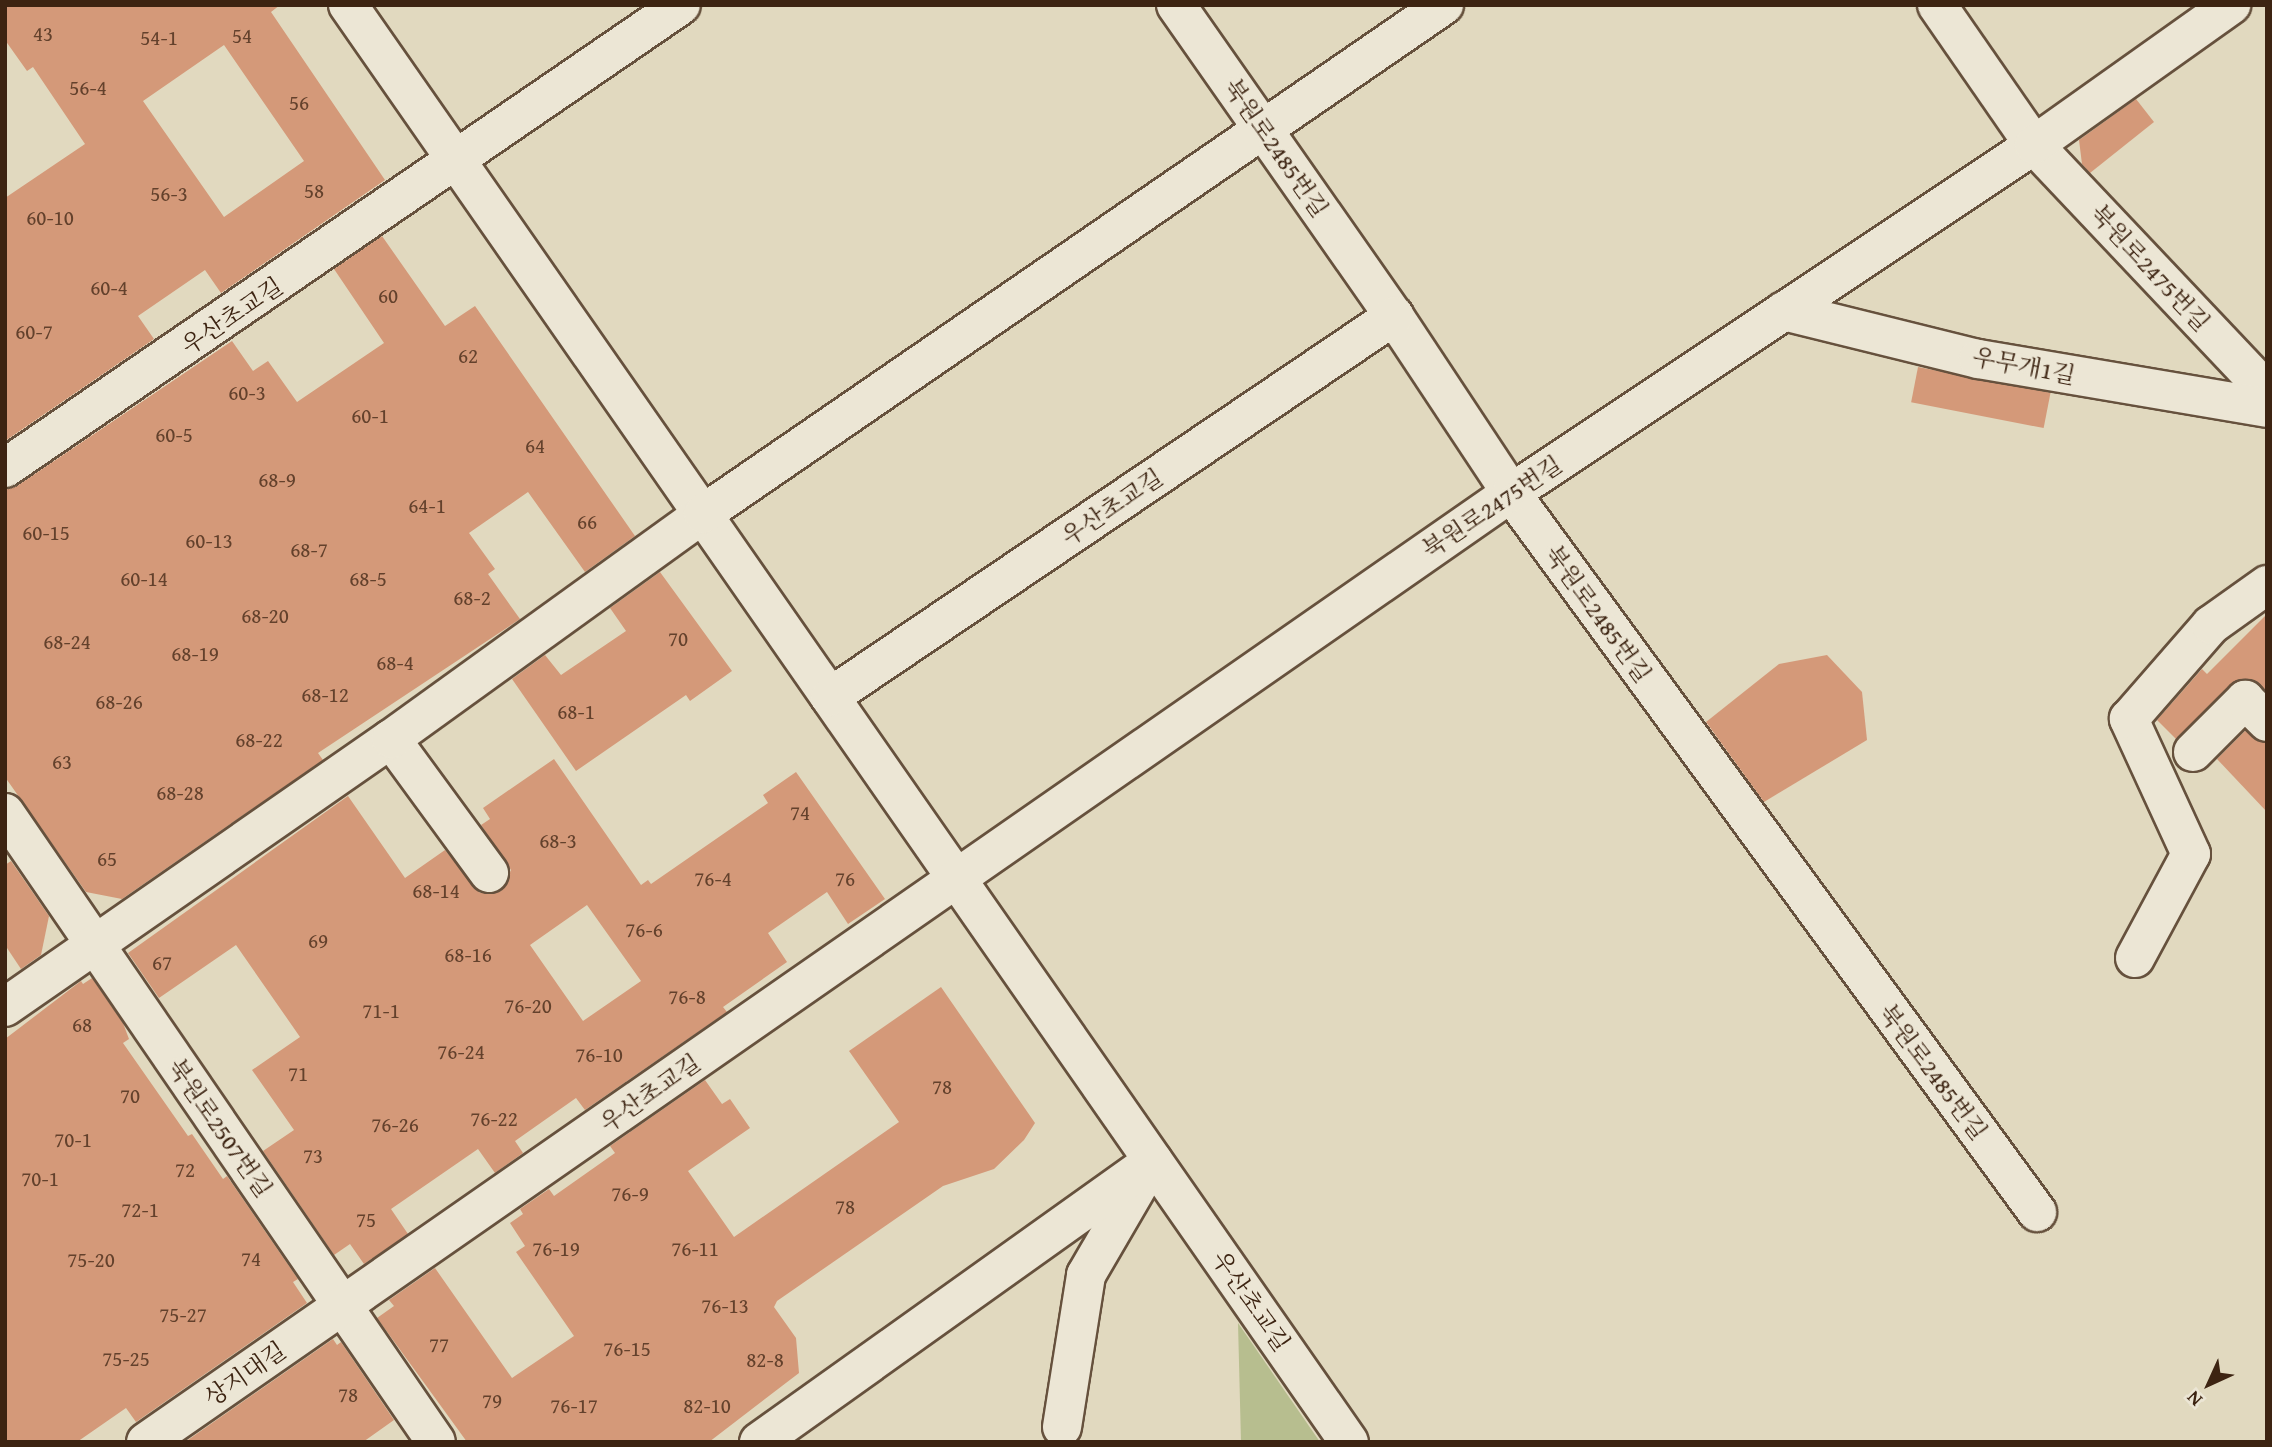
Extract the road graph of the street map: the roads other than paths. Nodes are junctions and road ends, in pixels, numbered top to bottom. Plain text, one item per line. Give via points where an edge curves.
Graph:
1 (348, 5) edge
2 (681, 5) edge
3 (1176, 5) edge
4 (1444, 5) edge
5 (1937, 5) edge
6 (2231, 5) edge
7 (1264, 133) junction
8 (2034, 145) junction
9 (455, 158) junction
10 (1784, 311) junction
11 (1394, 316) junction
12 (2267, 391) edge
13 (2267, 408) edge
14 (5, 468) edge
15 (1510, 493) junction
16 (703, 514) junction
17 (2267, 584) edge
18 (830, 697) junction
19 (2267, 722) edge
20 (390, 739) junction
21 (2193, 752) dead end
22 (5, 813) edge
23 (489, 873) dead end
24 (957, 880) junction
25 (95, 946) junction
26 (2135, 958) dead end
27 (5, 1007) edge
28 (1153, 1161) junction
29 (2037, 1212) dead end
30 (343, 1306) junction
31 (1062, 1427) dead end
32 (146, 1442) edge
33 (436, 1442) edge
34 (759, 1442) edge
35 (1349, 1442) edge

1 - 9 street, 우산초교길
2 - 9 street, 우산초교길
3 - 7 street, 북원로2485번길
4 - 7 street
5 - 8 street, 북원로2475번길
6 - 8 street, 북원로2475번길
7 - 11 street, 북원로2485번길
7 - 16 street
8 - 10 street, 북원로2475번길
8 - 12 street, 북원로2475번길
9 - 14 street, 우산초교길 via 278,286
9 - 16 street, 우산초교길
10 - 13 street, 우무개1길 via 1978,359
10 - 15 street, 북원로2475번길
11 - 15 street, 북원로2485번길
11 - 18 street, 우산초교길
15 - 24 street, 북원로2475번길
15 - 29 street, 북원로2485번길
16 - 18 street, 우산초교길
16 - 20 street
17 - 26 street via 2211,625 2129,719 2191,854
18 - 24 street, 우산초교길
19 - 21 street via 2245,700
20 - 23 street
20 - 25 street
22 - 25 street, 북원로2507번길
24 - 28 street, 우산초교길
24 - 30 street, 우산초교길
25 - 27 street
25 - 30 street, 북원로2507번길
28 - 31 street via 1086,1275
28 - 34 street
28 - 35 street, 우산초교길
30 - 32 street, 상지대길
30 - 33 street, 북원로2507번길

